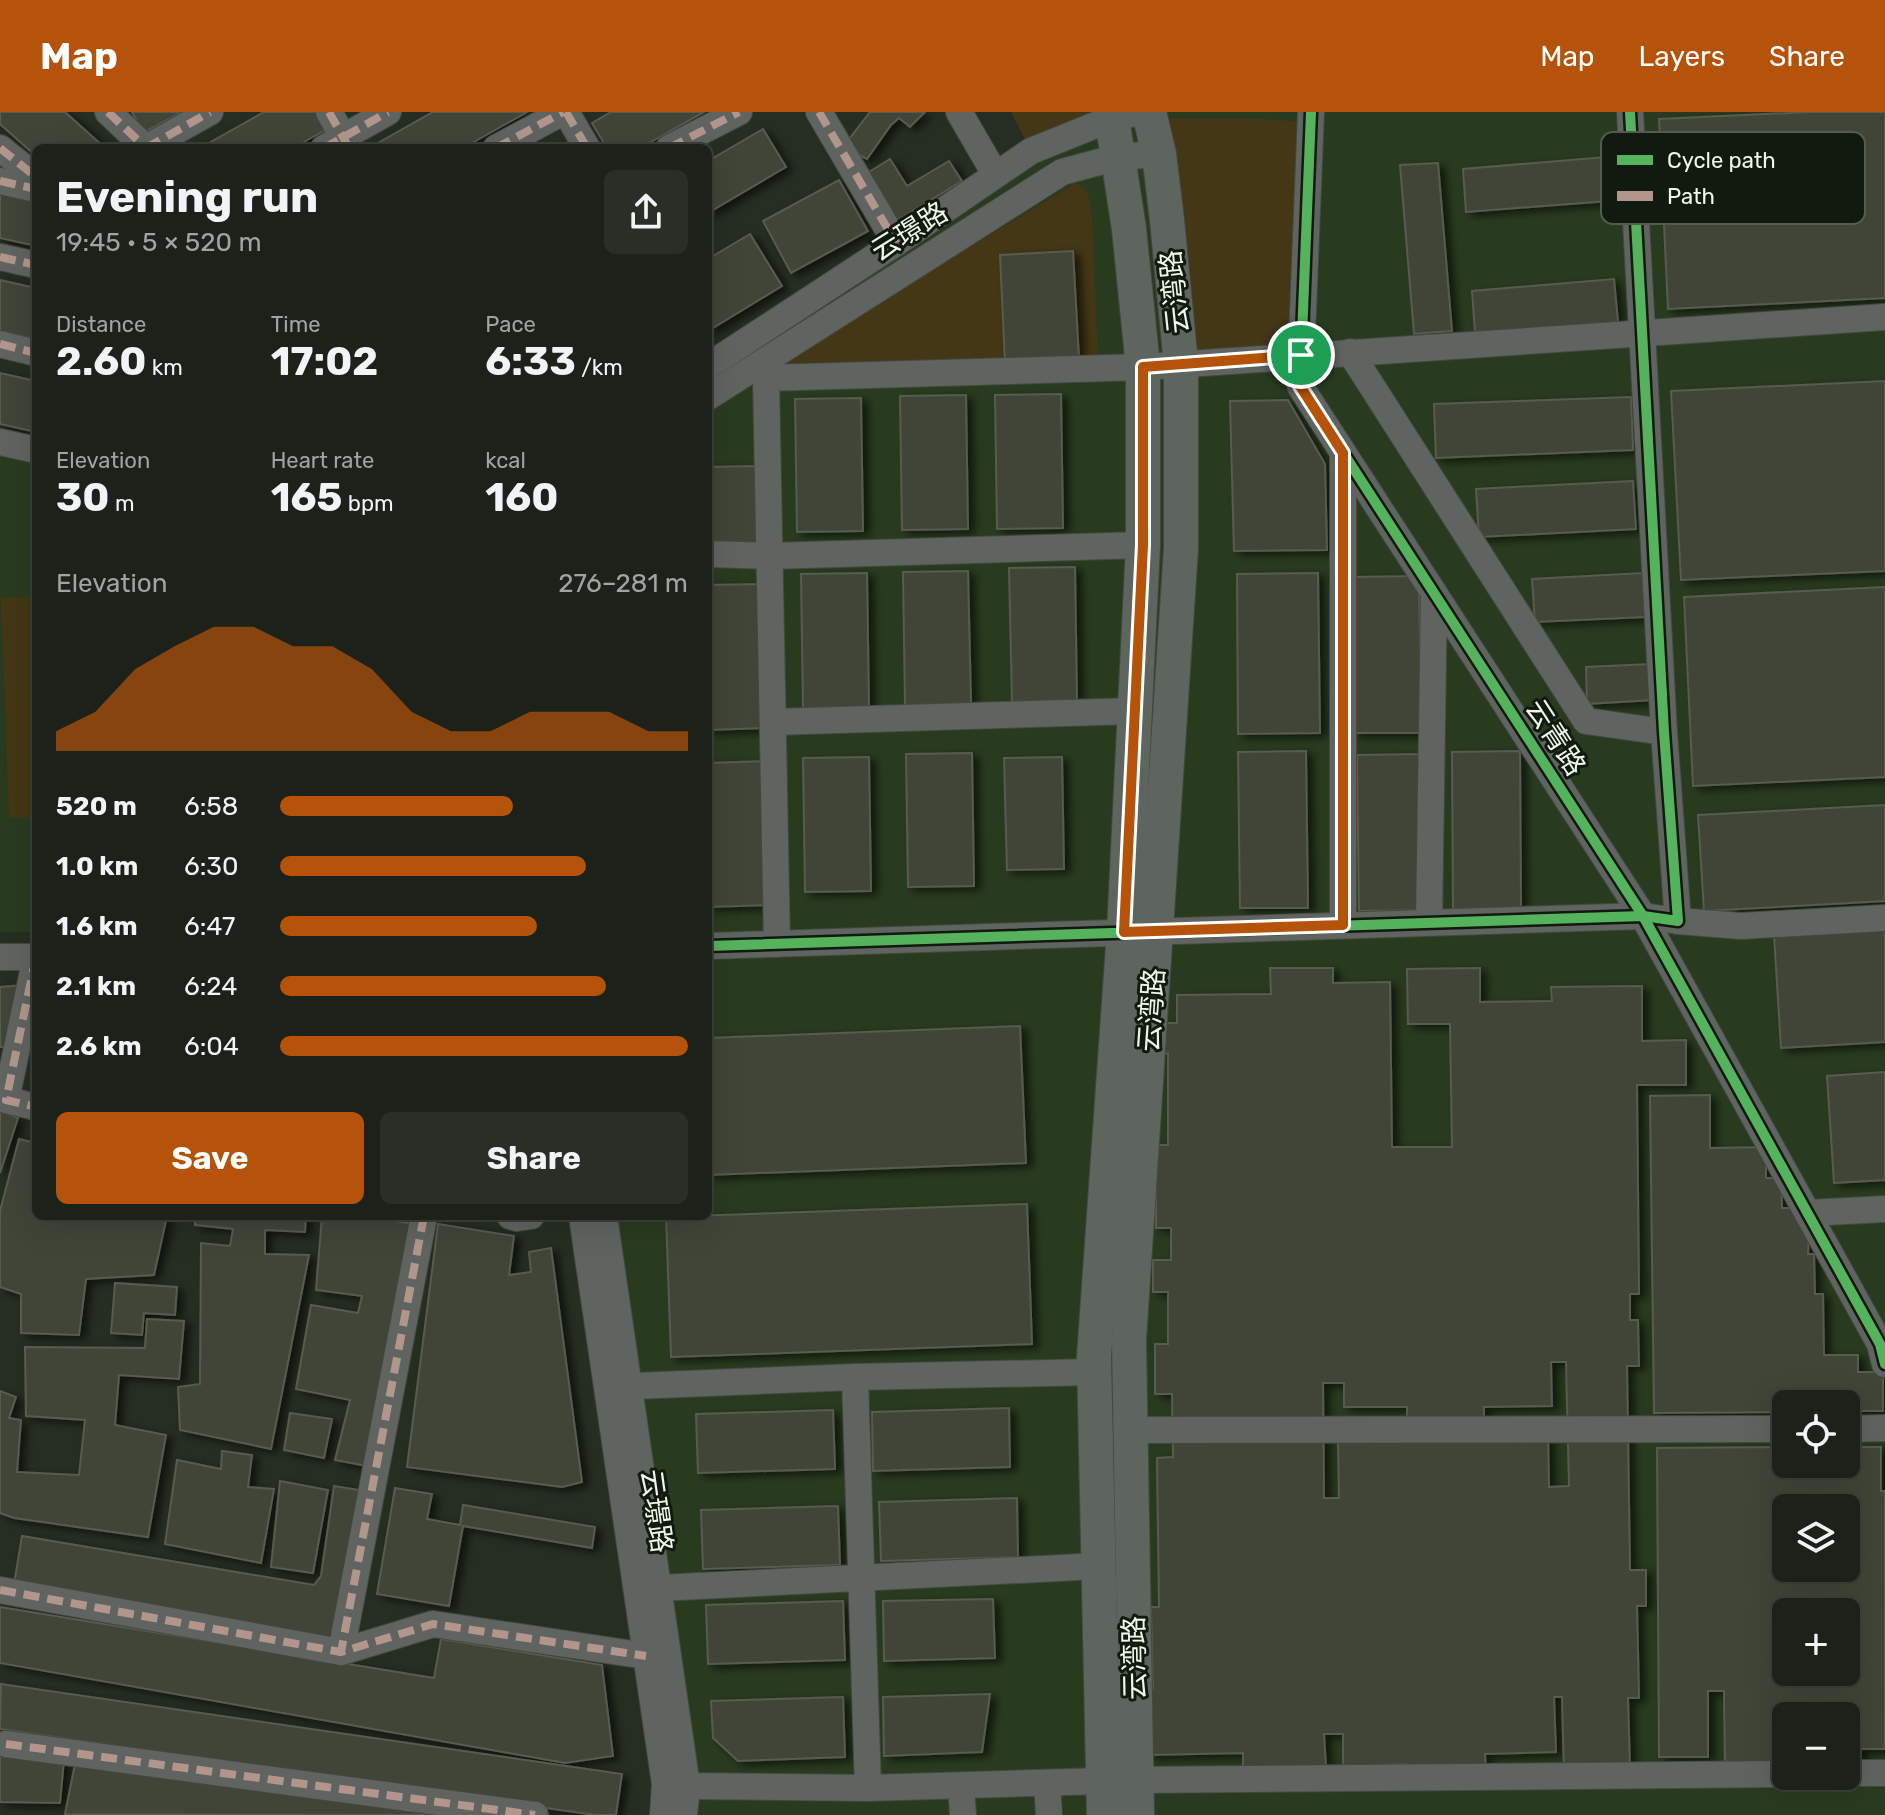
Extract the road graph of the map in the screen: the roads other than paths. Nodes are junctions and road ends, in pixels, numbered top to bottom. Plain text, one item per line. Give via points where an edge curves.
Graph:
1 (108, 112) edge
2 (210, 112) edge
3 (329, 112) edge
4 (388, 112) edge
5 (564, 112) edge
6 (739, 112) edge
7 (819, 112) edge
8 (959, 112) edge
9 (1149, 112) edge
10 (1311, 112) edge
11 (1630, 112) edge
12 (1112, 113) edge
13 (1631, 132) edge
14 (142, 144) edge
15 (153, 144) edge
16 (338, 144) edge
17 (504, 144) edge
18 (584, 144) edge
19 (677, 144) edge
20 (0, 148) edge
21 (1159, 154) junction
22 (1118, 157) junction
23 (1074, 169) junction
24 (32, 174) edge
25 (995, 174) junction
26 (0, 181) edge
27 (32, 188) edge
28 (1127, 218) junction
29 (1636, 224) edge
30 (896, 243) junction
31 (0, 257) edge
32 (32, 264) edge
33 (1885, 317) edge
34 (1642, 333) junction
35 (0, 344) edge
36 (32, 352) edge
37 (1350, 352) junction
38 (1301, 355) junction
39 (712, 363) edge
40 (1181, 364) junction
41 (1143, 367) junction
42 (712, 394) edge
43 (0, 442) edge
44 (32, 449) edge
45 (1343, 453) junction
46 (1143, 545) junction
47 (712, 554) edge
48 (770, 556) junction
49 (1434, 593) junction
50 (1134, 711) junction
51 (773, 722) junction
52 (1664, 732) junction
53 (1643, 916) junction
54 (1885, 918) edge
55 (1678, 921) junction
56 (1429, 922) junction
57 (1343, 925) junction
58 (1140, 931) junction
59 (777, 944) junction
60 (712, 946) edge
61 (0, 957) edge
62 (32, 957) edge
63 (32, 976) edge
64 (32, 1106) edge
65 (1885, 1209) edge
66 (1808, 1213) junction
67 (423, 1220) edge
68 (583, 1220) edge
69 (604, 1220) edge
70 (1885, 1364) edge
71 (1094, 1372) junction
72 (855, 1377) junction
73 (617, 1387) junction
74 (1885, 1428) edge
75 (1772, 1429) edge
76 (1860, 1429) edge
77 (1130, 1430) junction
78 (1099, 1566) junction
79 (862, 1578) junction
80 (647, 1588) junction
81 (0, 1590) edge
82 (341, 1652) junction
83 (646, 1656) junction
84 (6, 1744) dead end
85 (1860, 1773) edge
86 (1885, 1773) edge
87 (1772, 1774) edge
88 (1119, 1780) junction
89 (1047, 1783) junction
90 (676, 1785) junction
91 (961, 1786) junction
92 (868, 1788) junction
93 (535, 1815) edge
94 (663, 1815) edge
95 (684, 1815) edge
96 (963, 1815) edge
97 (1049, 1815) edge
98 (1104, 1815) edge
99 (1137, 1815) edge

1 - 14 street
2 - 15 street
3 - 16 street
4 - 16 street
5 - 17 street
5 - 18 street
6 - 19 street
7 - 30 street
8 - 25 street
9 - 21 main road, 云湾路
10 - 38 street, 云青路
11 - 13 street
12 - 22 main road, 云湾路
12 - 25 street, 云璟路
20 - 24 street
21 - 22 street, 云璟路
21 - 40 main road, 云湾路
22 - 23 street, 云璟路
22 - 28 main road, 云湾路
23 - 28 street via 1098,174
23 - 42 street, 云璟路
25 - 30 street, 云璟路
26 - 27 street
28 - 41 main road, 云湾路
29 - 34 street
30 - 39 street, 云璟路
31 - 32 street
33 - 34 street
34 - 37 street
34 - 52 street
35 - 36 street
37 - 38 street
37 - 52 street via 1586,721
38 - 40 street
38 - 45 street, 云青路 via 1300,386
40 - 41 street
40 - 58 main road, 云湾路 via 1181,548
41 - 46 main road, 云湾路
41 - 48 street via 766,378
43 - 44 street
45 - 49 street, 云青路
45 - 57 street
46 - 48 street
46 - 50 main road, 云湾路
47 - 48 street
48 - 51 street
49 - 53 street, 云青路
49 - 56 street
50 - 51 street
50 - 58 main road, 云湾路
51 - 59 street
52 - 55 street
53 - 55 street
53 - 56 street
53 - 66 street, 云青路
54 - 55 street via 1741,926
56 - 57 street
57 - 58 street
58 - 59 street
58 - 71 main road, 云湾路
58 - 77 main road, 云湾路
59 - 60 street
61 - 62 street
63 - 64 street via 6,1100
65 - 66 street
66 - 70 street, 云青路 via 1880,1344
67 - 82 street
68 - 73 street, 云璟路
69 - 73 street, 云璟路
71 - 72 street
71 - 78 main road, 云湾路
72 - 73 street
72 - 79 street
73 - 80 street, 云璟路
74 - 76 street
75 - 77 street
77 - 88 main road, 云湾路
78 - 79 street
78 - 88 main road, 云湾路
79 - 80 street
79 - 92 street
80 - 83 street, 云璟路
80 - 90 street, 云璟路
81 - 82 street
82 - 83 street via 433,1624
83 - 90 street, 云璟路
84 - 93 street
85 - 86 street
87 - 88 street
88 - 89 street
88 - 98 main road, 云湾路
88 - 99 main road, 云湾路
89 - 91 street
89 - 97 street
90 - 92 street
90 - 94 street, 云璟路
90 - 95 street, 云璟路
91 - 92 street
91 - 96 street

